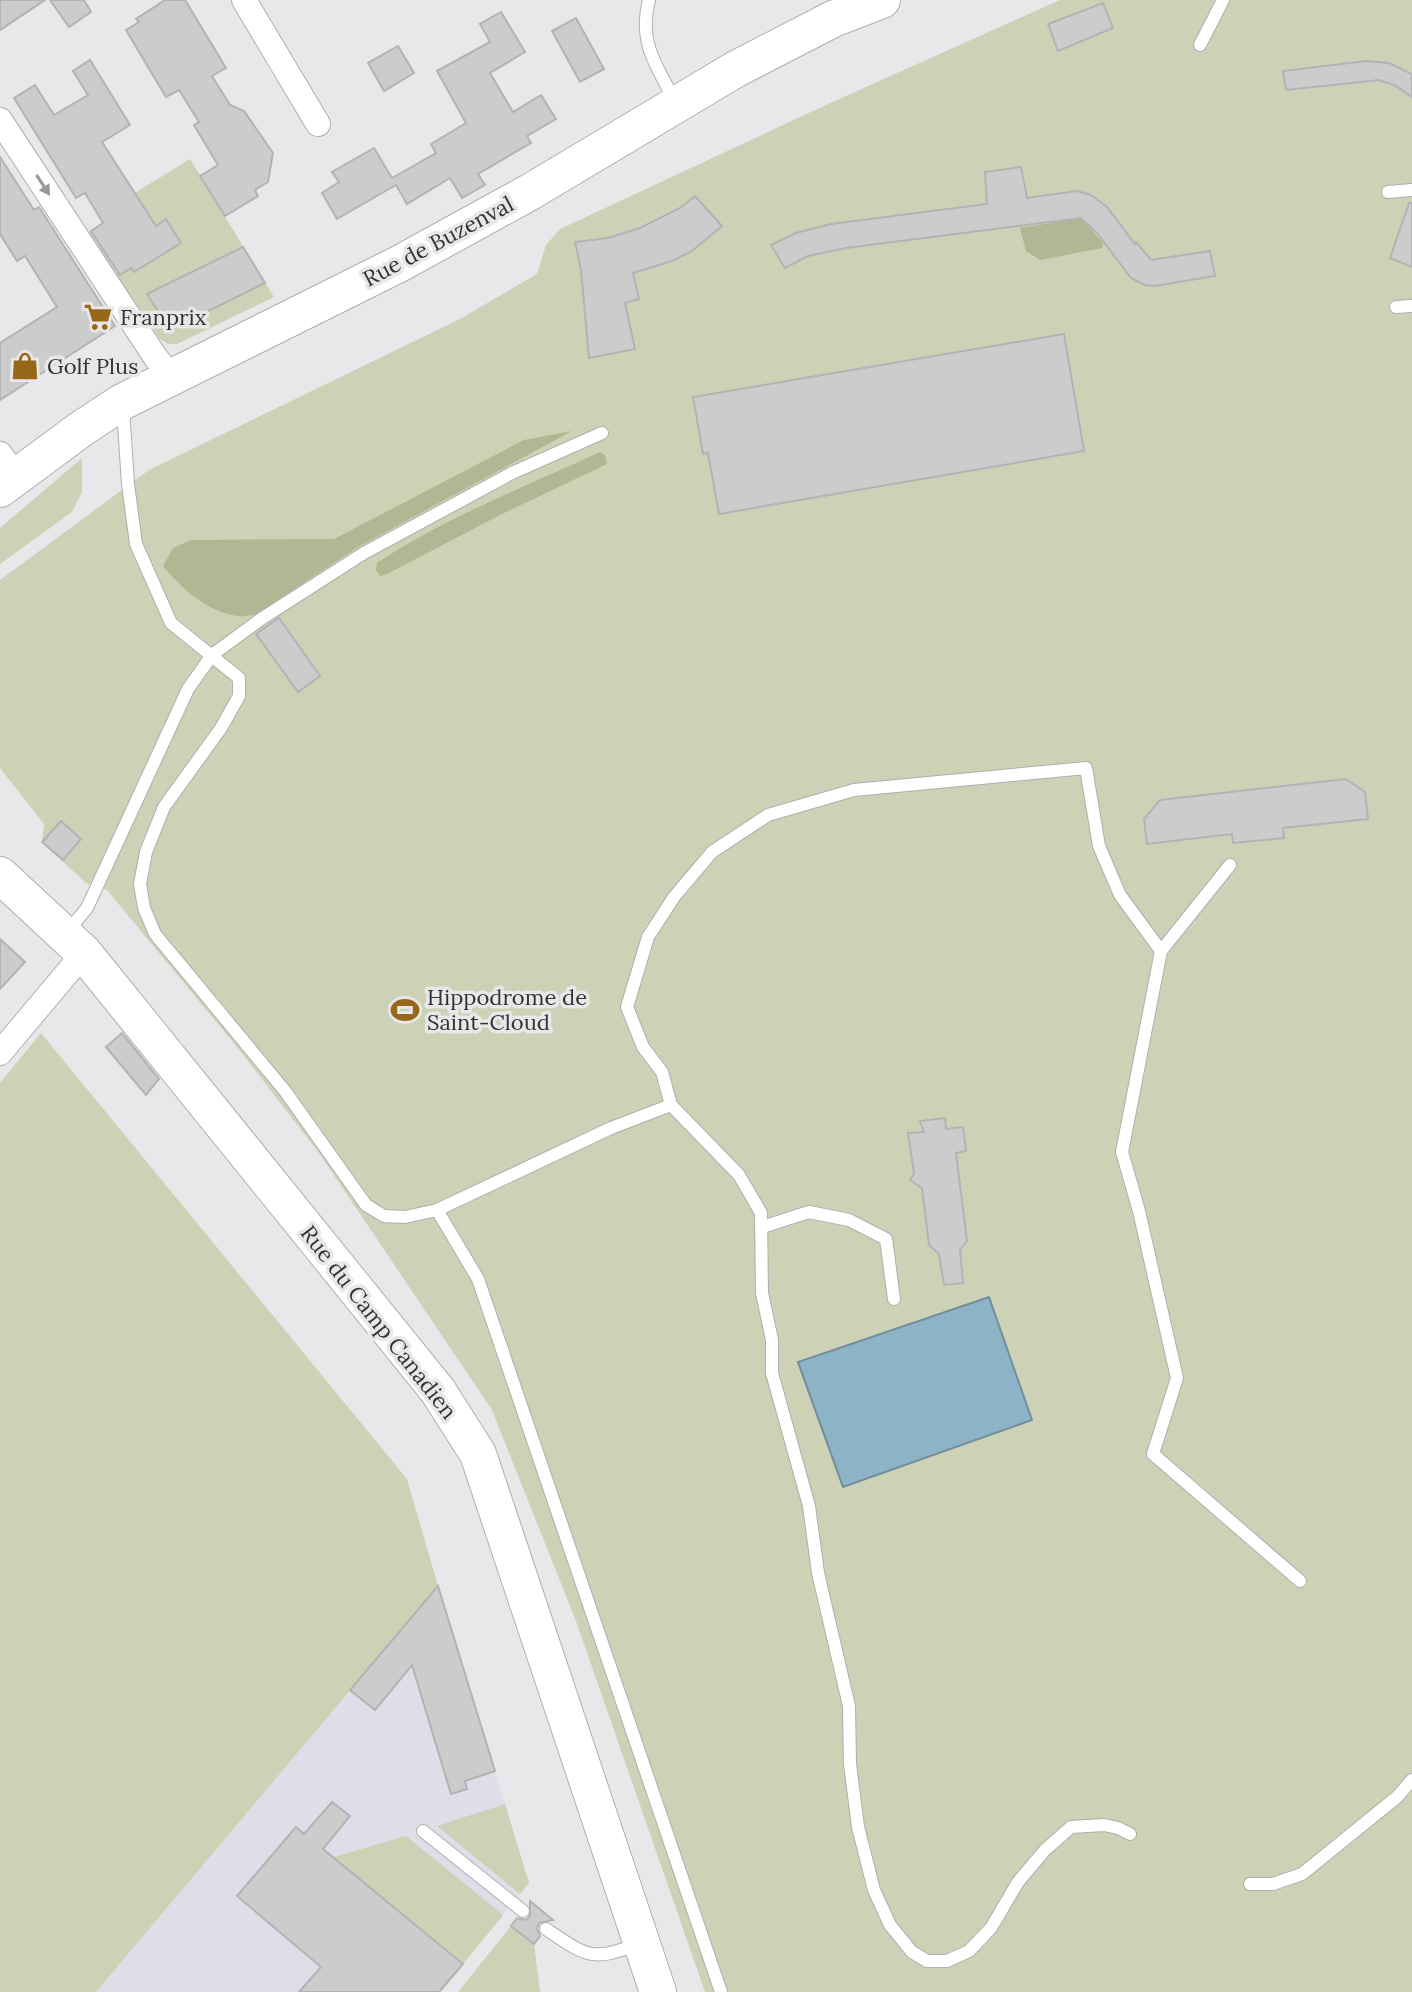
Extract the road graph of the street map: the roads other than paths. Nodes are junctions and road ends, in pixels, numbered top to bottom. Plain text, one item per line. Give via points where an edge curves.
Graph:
1 (244, 0) edge
2 (649, 0) edge
3 (882, 0) edge
4 (1222, 0) edge
5 (1200, 45) dead end
6 (676, 104) junction
7 (0, 120) edge
8 (318, 124) dead end
9 (1412, 190) edge
10 (1388, 192) dead end
11 (1412, 306) edge
12 (1396, 307) dead end
13 (171, 376) junction
14 (122, 402) junction
15 (602, 433) dead end
16 (5, 473) edge
17 (212, 655) junction
18 (1230, 865) dead end
19 (0, 875) edge
20 (74, 944) junction
21 (1161, 951) junction
22 (0, 1053) edge
23 (671, 1105) junction
24 (437, 1210) junction
25 (762, 1227) junction
26 (894, 1299) dead end
27 (1300, 1581) dead end
28 (1412, 1780) edge
29 (423, 1831) dead end
30 (1130, 1834) dead end
31 (1250, 1884) dead end
32 (523, 1911) dead end
33 (546, 1929) dead end
34 (641, 1942) junction
35 (658, 1992) edge
36 (721, 1992) edge

1 - 8 street
2 - 6 lane via 644,21 647,46
3 - 6 main road, Rue de Buzenval via 833,19
4 - 5 lane
6 - 13 main road, Rue de Buzenval via 399,264
7 -> 13 street
9 - 10 lane
11 - 12 lane
13 - 14 main road, Rue de Buzenval
14 - 16 main road, Rue de Buzenval
14 - 17 lane via 136,544 171,623
15 - 17 lane via 512,473 364,553
17 - 20 lane via 188,689
17 - 24 lane via 239,678 239,696 164,807 146,852 140,884 144,908 155,934 285,1091 366,1205 384,1216
18 - 21 lane
19 - 20 main road, Rue du Camp Canadien
20 - 22 street
20 - 34 main road, Rue du Camp Canadien via 438,1391 478,1454
21 - 23 lane via 1120,895 1099,846 1086,768 854,790 768,815 712,852 648,937 627,1007 643,1047 662,1072
21 - 27 lane via 1122,1152 1177,1378 1153,1454
23 - 24 lane
23 - 25 lane via 739,1175 761,1213
24 - 36 lane via 478,1279
25 - 26 lane via 809,1212 849,1220 886,1239
25 - 30 lane via 762,1293 772,1340 772,1373 809,1506 818,1573 849,1706 858,1827 874,1890 890,1925 912,1952 927,1961 947,1961 969,1951 991,1928 1018,1882 1071,1827 1104,1825
28 - 31 lane via 1302,1874 1273,1884
29 - 32 lane
33 - 34 lane via 587,1954 603,1956
34 - 35 main road, Rue du Camp Canadien

